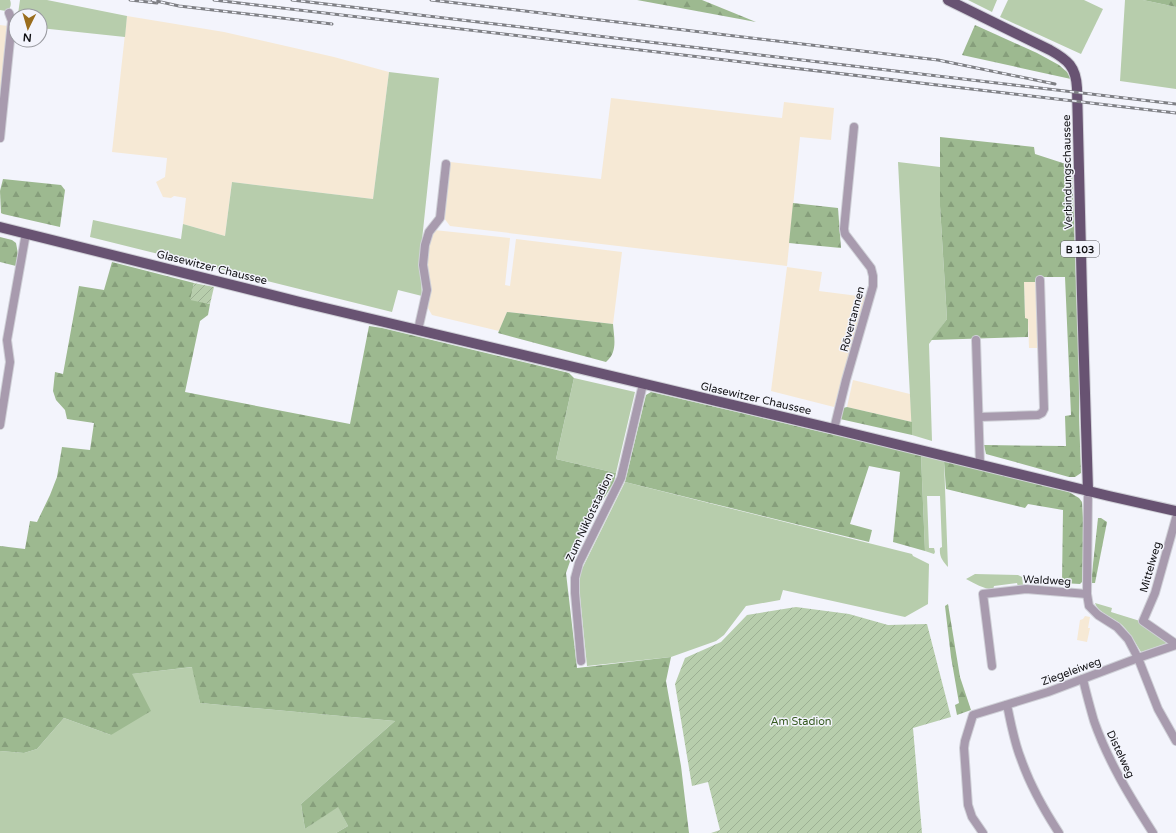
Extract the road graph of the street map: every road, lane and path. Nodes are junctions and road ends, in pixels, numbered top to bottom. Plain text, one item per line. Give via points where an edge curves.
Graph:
1 (948, 0) edge
2 (9, 48) edge
3 (854, 127) dead end
4 (0, 138) edge
5 (446, 164) dead end
6 (0, 227) edge
7 (26, 233) junction
8 (1040, 280) dead end
9 (418, 330) junction
10 (976, 340) dead end
11 (643, 384) junction
12 (979, 417) junction
13 (0, 425) edge
14 (834, 429) junction
15 (980, 465) junction
16 (1088, 491) junction
17 (1176, 511) edge
18 (1176, 518) edge
19 (1086, 594) junction
20 (1176, 645) edge
21 (1138, 658) junction
22 (581, 661) dead end
23 (992, 666) dead end
24 (1083, 679) junction
25 (1007, 705) junction
26 (1176, 741) edge
27 (983, 833) edge
28 (1059, 833) edge
29 (1152, 833) edge

1 - 16 main road, Verbindungschaussee / B 103 via 1055,53 1071,66 1076,74
2 - 4 street
3 - 14 street, Rövertannen via 844,229 845,234 871,268 873,286
5 - 9 street via 440,218 429,232 425,245 423,265 427,290
6 - 7 main road, Glasewitzer Chaussee
7 - 9 main road, Glasewitzer Chaussee
7 - 13 street via 7,340 10,362
8 - 12 street via 1044,409 1038,415
9 - 11 main road, Glasewitzer Chaussee
10 - 12 street
11 - 14 main road, Glasewitzer Chaussee
11 - 22 street, Zum Niklotstadion via 621,478 579,563 575,578
12 - 15 street
14 - 15 main road, Glasewitzer Chaussee
15 - 16 main road, Glasewitzer Chaussee
16 - 17 main road, Glasewitzer Chaussee
16 - 19 street, Waldweg
18 - 20 street, Mittelweg via 1155,593 1143,621
19 - 21 street, Waldweg via 1089,606 1128,639
19 - 23 street, Waldweg via 1026,589 983,594
20 - 21 street, Ziegeleiweg
21 - 24 street, Ziegeleiweg
21 - 26 street, Waldweg via 1158,709
24 - 25 street, Ziegeleiweg
24 - 29 street, Distelweg via 1094,721 1108,756
25 - 27 street, Ziegeleiweg via 973,715 965,741 968,805 972,818
25 - 28 street via 1021,759 1034,789

